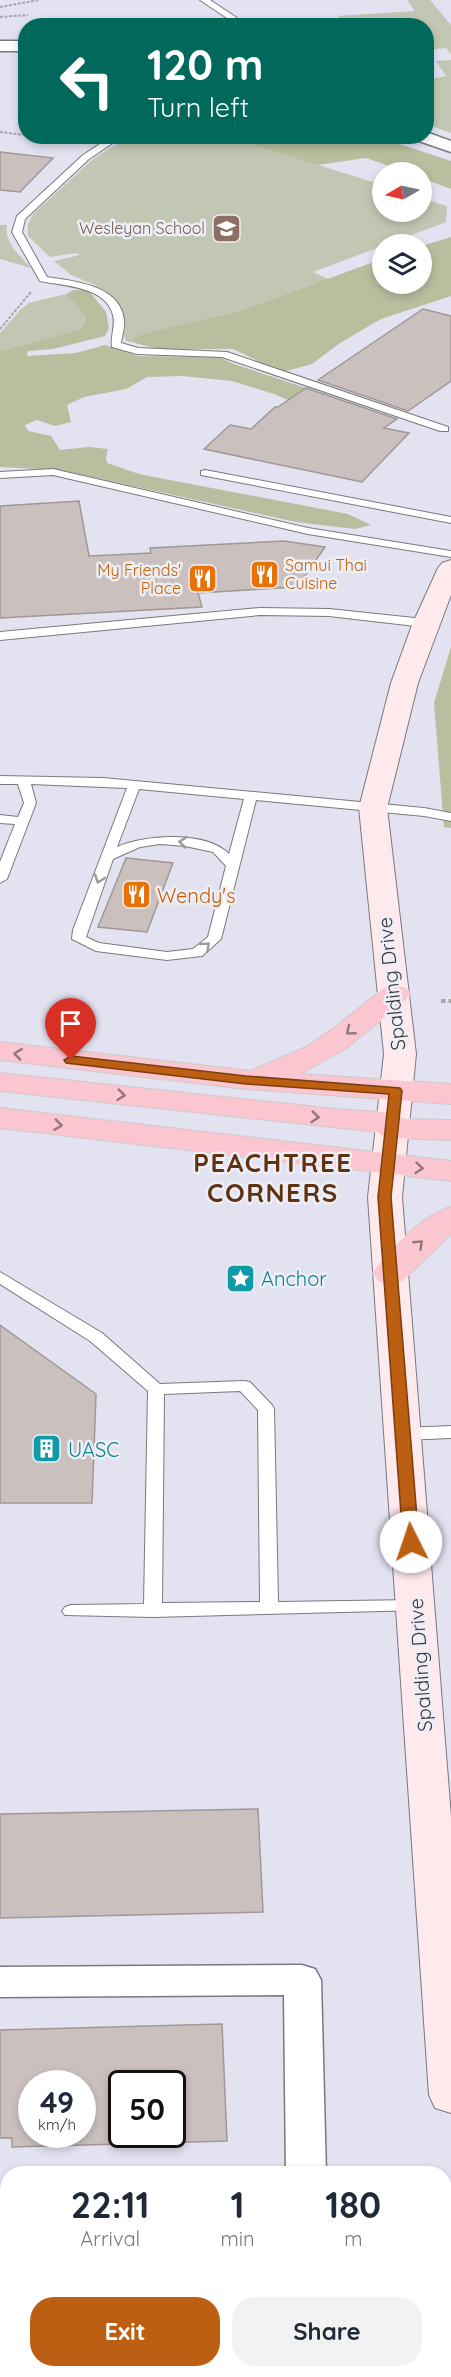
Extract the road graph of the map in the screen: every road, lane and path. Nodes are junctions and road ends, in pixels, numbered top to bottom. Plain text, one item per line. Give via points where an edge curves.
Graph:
1 (39, 0) edge
2 (204, 0) edge
3 (0, 7) edge
4 (28, 15) dead end
5 (0, 17) edge
6 (233, 18) dead end
7 (0, 46) edge
8 (18, 46) edge
9 (0, 132) edge
10 (18, 134) edge
11 (434, 141) edge
12 (106, 144) edge
13 (451, 147) edge
14 (43, 279) junction
15 (0, 329) edge
16 (444, 429) dead end
17 (205, 473) dead end
18 (0, 475) edge
19 (451, 520) edge
20 (451, 554) edge
21 (451, 568) edge
22 (424, 623) junction
23 (0, 636) edge
24 (0, 780) edge
25 (23, 780) junction
26 (134, 785) junction
27 (251, 796) junction
28 (373, 808) junction
29 (451, 816) edge
30 (0, 819) edge
31 (23, 821) junction
32 (107, 857) junction
33 (233, 867) junction
34 (0, 879) edge
35 (395, 994) junction
36 (441, 1000) dead end
37 (451, 1000) edge
38 (0, 1052) edge
39 (246, 1080) junction
40 (0, 1082) edge
41 (396, 1091) junction
42 (451, 1094) edge
43 (0, 1118) edge
44 (392, 1126) junction
45 (451, 1130) edge
46 (388, 1165) junction
47 (451, 1171) edge
48 (451, 1217) edge
49 (390, 1272) junction
50 (0, 1277) edge
51 (156, 1389) junction
52 (451, 1432) edge
53 (404, 1434) junction
54 (416, 1606) junction
55 (269, 1609) junction
56 (71, 1611) dead end
57 (153, 1611) junction
58 (442, 1826) edge
59 (447, 1971) edge
60 (0, 1982) edge
61 (451, 2094) edge
62 (306, 2166) edge

1 - 3 path
2 - 6 lane
4 - 5 path
7 - 8 street
9 - 10 path
11 - 13 street
12 - 14 lane via 86,157 20,218 17,232
14 - 15 path
14 - 16 lane via 93,288 111,304 119,315 116,345 137,351 223,354
17 - 19 lane
18 - 20 lane via 53,472 308,531
21 - 22 main road, Spalding Drive
22 - 23 lane via 295,611 171,618
22 - 28 main road, Spalding Drive
24 - 25 lane
25 - 26 lane
25 - 31 lane via 30,803
26 - 27 lane
26 - 32 lane
27 - 28 lane
27 - 33 lane
28 - 29 lane
28 - 35 main road, Spalding Drive
30 - 31 lane
31 - 34 lane
33 -> 32 lane via 217,849 186,842 137,843
32 -> 33 lane via 79,939 96,947 167,956 198,953 214,939
35 -> 39 highway via 321,1053
35 - 41 main road, Spalding Drive via 400,1054
36 - 37 path
39 -> 38 highway
39 - 41 highway
40 -> 44 highway
41 - 42 highway
41 - 44 main road, Spalding Drive
43 -> 46 highway
44 - 45 highway
44 - 46 main road, Spalding Drive
46 -> 47 highway
46 - 49 main road, Spalding Drive via 385,1197
49 -> 48 highway
49 - 53 main road, Spalding Drive
50 - 51 lane via 96,1337
51 - 55 lane via 244,1386 266,1410
51 - 57 lane
52 - 53 lane
53 - 54 main road, Spalding Drive
54 - 55 lane
54 - 58 main road, Spalding Drive
55 - 57 lane
56 - 57 lane
58 - 59 main road, Spalding Drive
59 - 61 main road, Spalding Drive
60 - 62 street via 302,1980

